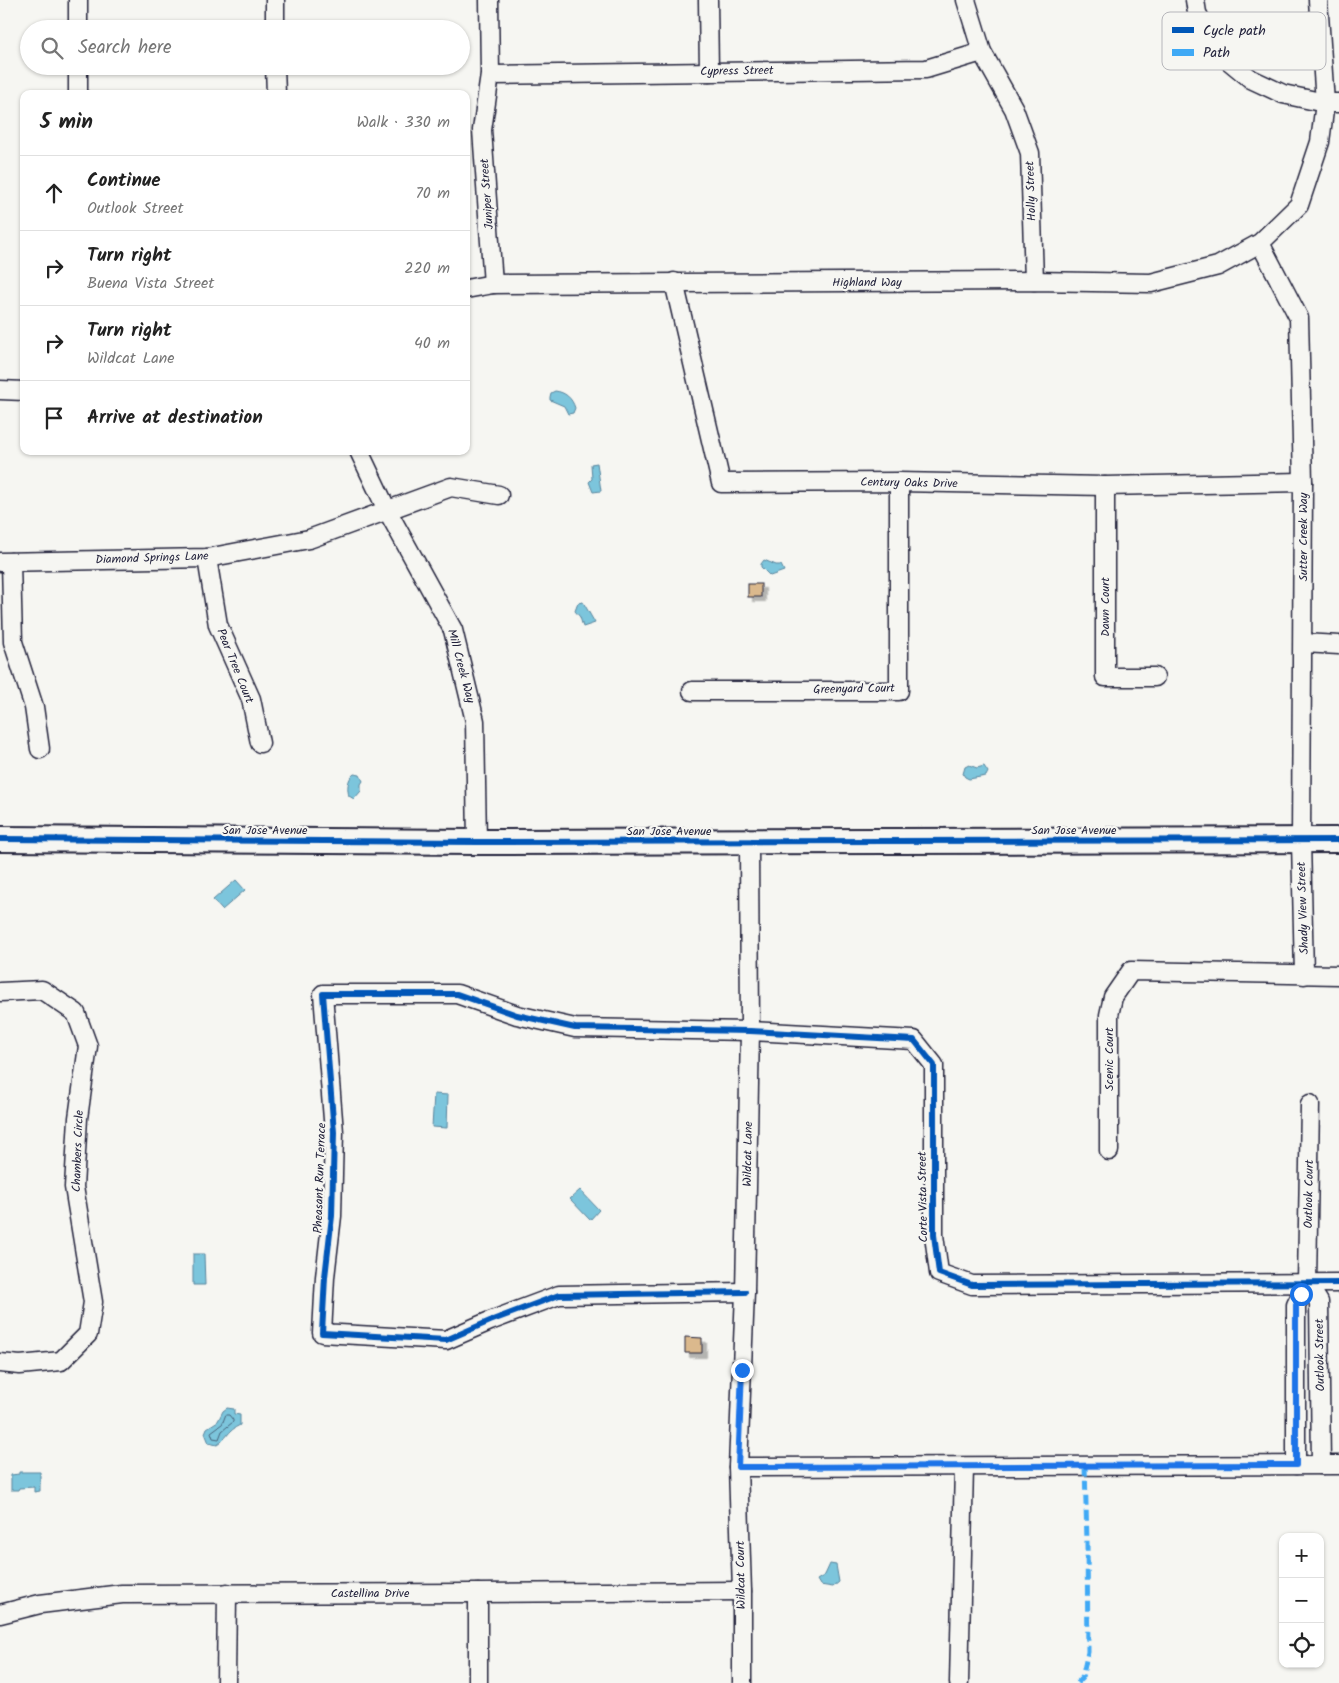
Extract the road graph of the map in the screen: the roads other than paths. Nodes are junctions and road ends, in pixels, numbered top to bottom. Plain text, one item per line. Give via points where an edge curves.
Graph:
1 (78, 0) edge
2 (275, 0) edge
3 (489, 0) edge
4 (708, 0) edge
5 (966, 0) edge
6 (78, 20) edge
7 (275, 20) edge
8 (982, 52) junction
9 (1326, 59) edge
10 (1241, 70) edge
11 (709, 72) junction
12 (78, 75) edge
13 (275, 75) edge
14 (490, 75) junction
15 (78, 90) edge
16 (276, 90) edge
17 (1332, 103) edge
18 (1260, 243) junction
19 (1034, 281) junction
20 (674, 282) junction
21 (493, 284) junction
22 (470, 288) edge
23 (0, 390) edge
24 (20, 390) edge
25 (361, 455) edge
26 (899, 482) junction
27 (1303, 482) junction
28 (1104, 486) junction
29 (499, 495) dead end
30 (387, 510) junction
31 (207, 558) junction
32 (5, 562) edge
33 (1303, 643) junction
34 (1339, 645) edge
35 (1155, 677) dead end
36 (692, 691) dead end
37 (260, 744) dead end
38 (40, 749) dead end
39 (0, 839) edge
40 (1301, 840) junction
41 (1339, 840) edge
42 (477, 842) junction
43 (749, 842) junction
44 (1304, 975) junction
45 (1339, 975) edge
46 (0, 992) edge
47 (750, 1031) junction
48 (1310, 1104) dead end
49 (1109, 1152) dead end
50 (1339, 1283) edge
51 (1307, 1284) junction
52 (745, 1292) junction
53 (0, 1363) edge
54 (1296, 1465) junction
55 (1321, 1465) junction
56 (1339, 1465) edge
57 (738, 1467) junction
58 (964, 1467) junction
59 (742, 1591) junction
60 (227, 1593) junction
61 (478, 1594) junction
62 (0, 1614) edge
63 (226, 1683) edge
64 (478, 1683) edge
65 (742, 1683) edge
66 (958, 1683) edge

1 - 6 street
2 - 7 street
3 - 14 street, Juniper Street
4 - 11 street
5 - 8 street, Holly Street
8 - 11 street, Cypress Street via 926,69
8 - 19 street, Holly Street via 1014,109 1030,153
9 - 17 street, Highland Way
10 - 17 street via 1283,94
11 - 14 street, Cypress Street
12 - 15 street
13 - 16 street
14 - 21 street, Juniper Street via 482,130
17 - 18 street, Highland Way via 1299,205
18 - 19 street, Highland Way via 1218,266 1151,283
18 - 27 street, Sutter Creek Way via 1299,318
19 - 20 street, Highland Way
20 - 21 street, Highland Way
20 - 26 street, Century Oaks Drive via 721,483
21 - 22 street, Highland Way
23 - 24 street
25 - 30 street, Mill Creek Way
26 - 28 street, Century Oaks Drive
26 - 36 street, Greenyard Court via 899,691
27 - 28 street, Century Oaks Drive
27 - 33 street, Sutter Creek Way
28 - 35 street, Dawn Court via 1104,677
29 - 30 street, Diamond Springs Lane via 451,487
30 - 31 street, Diamond Springs Lane via 308,539
30 - 42 street, Mill Creek Way via 453,630 476,721
31 - 32 street, Diamond Springs Lane
31 - 37 street, Pear Tree Court via 218,625 251,699
32 - 38 street via 13,642 34,707
33 - 34 street
33 - 40 street, Sutter Creek Way
39 - 42 street, San Jose Avenue
40 - 41 street, San Jose Avenue
40 - 43 street, San Jose Avenue
40 - 44 street, Shady View Street
42 - 43 street, San Jose Avenue
43 - 47 street, Wildcat Lane
44 - 45 street
44 - 49 street, Scenic Court via 1130,971 1113,997 1109,1015
46 - 53 street, Chambers Circle via 42,990 76,1013 88,1046 78,1118 74,1187 93,1302 88,1334 61,1361 20,1365
47 - 51 street, Corte Vista Street via 914,1040 934,1065 934,1235 939,1273 972,1285
47 - 52 street, Wildcat Lane
47 - 52 street, Pheasant Run Terrace via 575,1028 517,1015 457,994 323,994 334,1132 332,1216 322,1333 446,1340 559,1295
48 - 51 street, Outlook Court
50 - 51 street, Corte Vista Street
51 - 54 street, Outlook Street via 1296,1305
51 - 55 street, Outlook Street via 1319,1302
52 - 57 street, Wildcat Lane
54 - 55 street
54 - 58 street
55 - 56 street
57 - 58 street
57 - 59 street, Wildcat Court
58 - 66 street
59 - 61 street, Castellina Drive
59 - 65 street, Wildcat Court
60 - 61 street, Castellina Drive
60 - 62 street, Castellina Drive via 122,1594 40,1604
60 - 63 street
61 - 64 street

